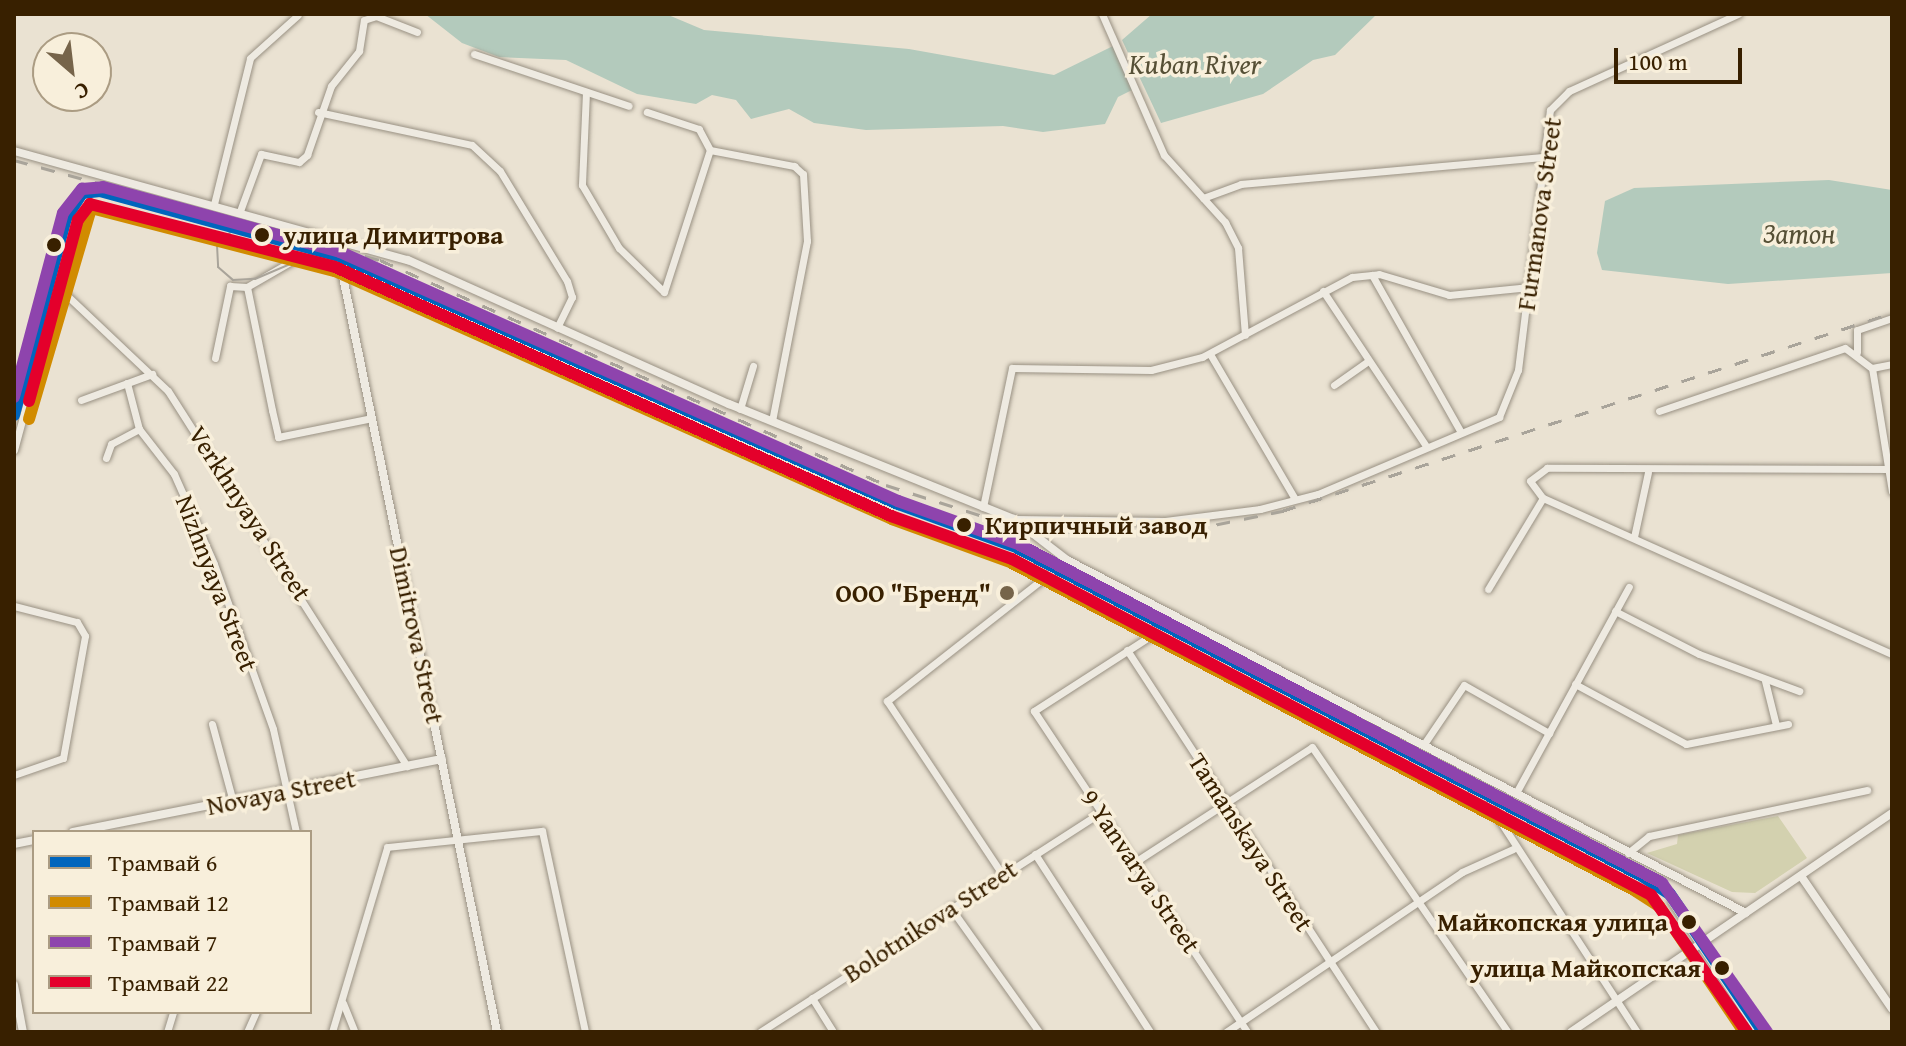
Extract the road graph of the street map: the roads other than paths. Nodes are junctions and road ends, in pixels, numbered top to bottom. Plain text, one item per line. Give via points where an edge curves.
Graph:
1 (1102, 14) edge
2 (1738, 14) edge
3 (298, 15) edge
4 (417, 32) dead end
5 (474, 54) dead end
6 (586, 92) junction
7 (629, 106) dead end
8 (318, 112) junction
9 (647, 112) dead end
10 (710, 150) junction
11 (14, 151) edge
12 (1545, 157) junction
13 (1203, 198) junction
14 (214, 204) junction
15 (240, 211) junction
16 (343, 238) junction
17 (340, 263) junction
18 (1372, 275) junction
19 (247, 287) junction
20 (1530, 287) junction
21 (1323, 291) junction
22 (1892, 318) edge
23 (557, 328) junction
24 (1245, 335) junction
25 (1857, 352) junction
26 (1210, 354) junction
27 (215, 358) dead end
28 (1368, 361) junction
29 (1892, 364) edge
30 (753, 366) dead end
31 (1872, 368) junction
32 (152, 374) junction
33 (127, 383) junction
34 (1334, 385) dead end
35 (81, 400) dead end
36 (740, 409) junction
37 (1659, 411) dead end
38 (372, 418) junction
39 (772, 421) junction
40 (139, 429) junction
41 (1461, 432) junction
42 (1426, 446) junction
43 (14, 450) edge
44 (106, 458) dead end
45 (1892, 469) edge
46 (1648, 472) junction
47 (1892, 491) edge
48 (1543, 498) junction
49 (1295, 499) junction
50 (983, 507) junction
51 (1014, 519) junction
52 (1634, 537) junction
53 (1067, 560) junction
54 (1629, 587) dead end
55 (1488, 589) dead end
56 (14, 606) edge
57 (1615, 611) junction
58 (1155, 633) dead end
59 (1127, 650) junction
60 (1892, 654) edge
61 (1765, 681) junction
62 (1575, 684) junction
63 (1799, 691) dead end
64 (212, 724) dead end
65 (1788, 724) dead end
66 (1776, 725) junction
67 (1549, 733) junction
68 (1424, 744) junction
69 (442, 759) junction
70 (407, 766) junction
71 (14, 775) edge
72 (1867, 790) dead end
73 (290, 791) junction
74 (1516, 793) junction
75 (233, 802) junction
76 (1227, 804) junction
77 (1489, 804) dead end
78 (1101, 812) junction
79 (1892, 813) edge
80 (90, 830) edge
81 (293, 830) edge
82 (459, 837) junction
83 (1513, 849) junction
84 (1628, 853) junction
85 (1035, 854) junction
86 (1135, 862) junction
87 (1002, 874) junction
88 (1801, 876) junction
89 (1671, 901) dead end
90 (1422, 903) junction
91 (950, 907) junction
92 (1746, 913) junction
93 (1702, 944) junction
94 (1330, 964) junction
95 (14, 985) edge
96 (812, 998) junction
97 (1617, 1001) junction
98 (343, 1003) junction
99 (1892, 1009) edge
100 (1241, 1022) junction
101 (23, 1032) edge
102 (332, 1032) edge
103 (355, 1032) edge
104 (497, 1032) edge
105 (585, 1032) edge
106 (760, 1032) edge
107 (833, 1032) edge
108 (1039, 1032) edge
109 (1150, 1032) edge
110 (1226, 1032) edge
111 (1247, 1032) edge
112 (1376, 1032) edge
113 (1508, 1032) edge
114 (1571, 1032) edge
115 (1637, 1032) edge
116 (1758, 1032) edge

1 - 13 street via 1164,155
2 - 12 street, Furmanova Street via 1569,91 1550,110
3 - 14 street via 250,58
4 - 8 street via 376,16 364,20 359,51
5 - 6 street
6 - 7 street
6 - 10 street via 582,185 619,248 664,292
8 - 15 street via 299,162 256,159
8 - 23 street via 472,145 500,171 567,281 572,297
9 - 10 street via 699,129
10 - 39 street via 794,166 803,174 807,241
11 - 14 street
12 - 13 street via 1241,184
12 - 20 street, Furmanova Street
13 - 24 street via 1238,248
14 - 15 street
15 - 16 street
16 - 17 street, Dimitrova Street
16 - 23 street
17 - 19 street via 297,258
17 - 38 street, Dimitrova Street
18 - 20 street via 1449,295
18 - 21 street
18 - 41 street
19 - 27 street via 230,286
19 - 38 street via 278,437
20 - 41 street, Furmanova Street via 1515,384 1499,417
21 - 24 street
21 - 28 street
22 - 25 street via 1857,330
23 - 36 street
24 - 26 street
25 - 31 street
25 - 37 street via 1845,348
26 - 49 street
26 - 50 street via 1151,370 1012,368
28 - 34 street
28 - 42 street
29 - 31 street
30 - 36 street
31 - 45 street
32 - 33 street
32 - 43 street, Verkhnyaya Street via 58,287
32 - 70 street, Verkhnyaya Street via 337,646
33 - 35 street
33 - 40 street
36 - 39 street
38 - 69 street, Dimitrova Street
39 - 50 street
40 - 44 street via 111,444
40 - 73 street, Nizhnyaya Street via 174,474 214,564
41 - 42 street
42 - 49 street
45 - 46 street
45 - 47 street
46 - 48 street via 1547,468 1530,481
46 - 52 street
48 - 52 street
48 - 55 street
49 - 51 street via 1188,520
50 - 51 street
51 - 53 street
52 - 60 street
53 - 68 street
53 - 87 street via 887,701
54 - 57 street
56 - 71 street via 77,622 85,636 63,758
57 - 61 street
57 - 62 street
58 - 59 street
59 - 76 street, Tamanskaya Street
59 - 78 street, 9 Yanvarya Street via 1034,711
61 - 63 street
61 - 66 street
62 - 66 street via 1686,744
62 - 67 street
64 - 75 street
65 - 66 street
67 - 68 street via 1464,685
67 - 74 street
68 - 74 street
69 - 70 street, Novaya Street
69 - 82 street, Dimitrova Street
70 - 73 street, Novaya Street
72 - 84 street via 1649,836
73 - 75 street, Novaya Street
73 - 81 street, Nizhnyaya Street
74 - 84 street
75 - 80 street, Novaya Street
76 - 86 street
76 - 90 street via 1312,747
76 - 94 street, Tamanskaya Street
77 - 83 street
78 - 85 street, Bolotnikova Street
78 - 86 street, 9 Yanvarya Street
79 - 88 street
82 - 98 street via 387,847
82 - 104 street, Dimitrova Street
82 - 105 street via 542,831
83 - 90 street via 1497,850
83 - 97 street
84 - 92 street
85 - 87 street, Bolotnikova Street
85 - 109 street
86 - 100 street, 9 Yanvarya Street
87 - 91 street, Bolotnikova Street
88 - 92 street
88 - 99 street
89 - 93 street
90 - 94 street
90 - 113 street
91 - 96 street, Bolotnikova Street
91 - 108 street
92 - 93 street
93 - 97 street
93 - 116 street
94 - 100 street
94 - 112 street, Tamanskaya Street
95 - 101 street
96 - 106 street, Bolotnikova Street
96 - 107 street
97 - 114 street
97 - 115 street
98 - 102 street
98 - 103 street
100 - 110 street
100 - 111 street, 9 Yanvarya Street

